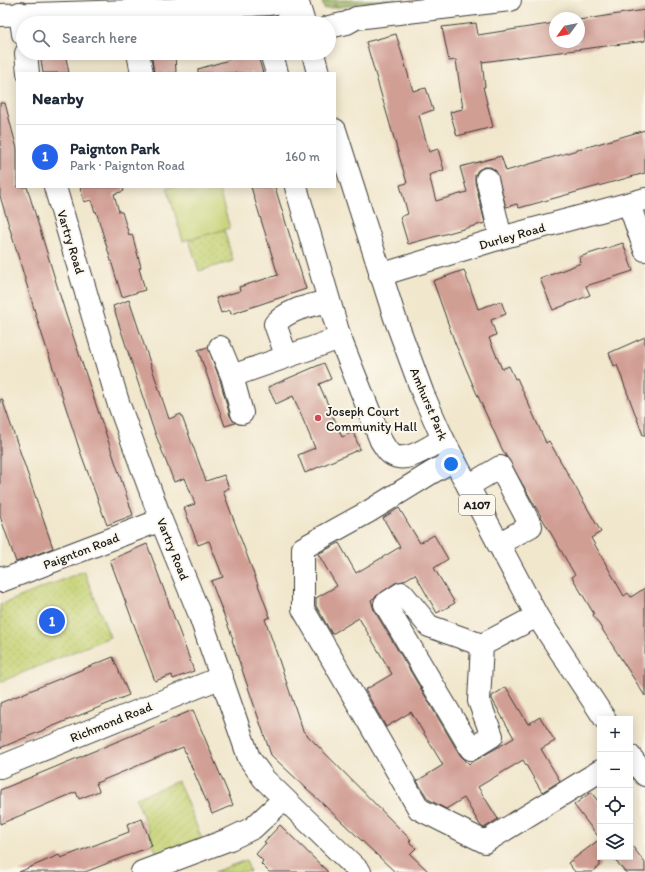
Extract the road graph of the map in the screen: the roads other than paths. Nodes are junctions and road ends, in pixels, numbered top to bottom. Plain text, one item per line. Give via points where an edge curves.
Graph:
1 (510, 0) edge
2 (297, 13) edge
3 (143, 16) edge
4 (336, 25) edge
5 (27, 60) edge
6 (139, 60) edge
7 (273, 60) edge
8 (315, 60) edge
9 (28, 72) edge
10 (142, 72) edge
11 (277, 72) edge
12 (318, 72) edge
13 (336, 133) edge
14 (488, 179) dead end
15 (55, 188) edge
16 (296, 188) edge
17 (637, 202) edge
18 (501, 238) junction
19 (645, 250) edge
20 (380, 275) junction
21 (328, 301) junction
22 (340, 338) junction
23 (220, 347) dead end
24 (286, 355) junction
25 (232, 376) junction
26 (242, 413) dead end
27 (443, 439) junction
28 (454, 460) junction
29 (468, 486) junction
30 (162, 520) junction
31 (498, 544) junction
32 (1, 579) edge
33 (537, 616) junction
34 (482, 645) junction
35 (222, 677) junction
36 (603, 716) edge
37 (633, 760) edge
38 (0, 767) edge
39 (597, 773) edge
40 (645, 775) edge
41 (284, 799) junction
42 (142, 872) edge
43 (360, 872) edge

1 - 4 street via 356,18
2 - 3 street via 268,4
5 - 9 street
6 - 10 street
7 - 11 street
8 - 12 street
13 - 20 street, Amhurst Park / A107
14 - 18 street
15 - 30 street, Vartry Road via 118,402
16 - 21 street
17 - 18 street, Durley Road
17 - 19 street
18 - 20 street, Durley Road
20 - 27 street, Amhurst Park / A107 via 423,394
21 - 22 street
21 - 24 street via 289,313 275,324
22 - 24 street
22 - 27 street via 381,442 390,454 400,458
23 - 25 street
24 - 25 street
25 - 26 street
27 - 28 street, Amhurst Park / A107
28 - 29 street, Amhurst Park / A107
28 - 39 street via 303,548 304,609 419,809 485,842
29 - 31 street, Amhurst Park / A107
29 - 31 street via 500,468 531,526
30 - 32 street, Paignton Road
30 - 35 street, Vartry Road
31 - 33 street, Amhurst Park / A107
33 - 34 street
33 - 36 street, Amhurst Park / A107
34 - 34 street via 479,701 492,736 471,749 385,604 402,593 429,626
35 - 38 street, Richmond Road
35 - 41 street, Vartry Road via 249,758 264,780
37 - 40 street
41 - 42 street via 253,828 230,840
41 - 43 street, Vartry Road

